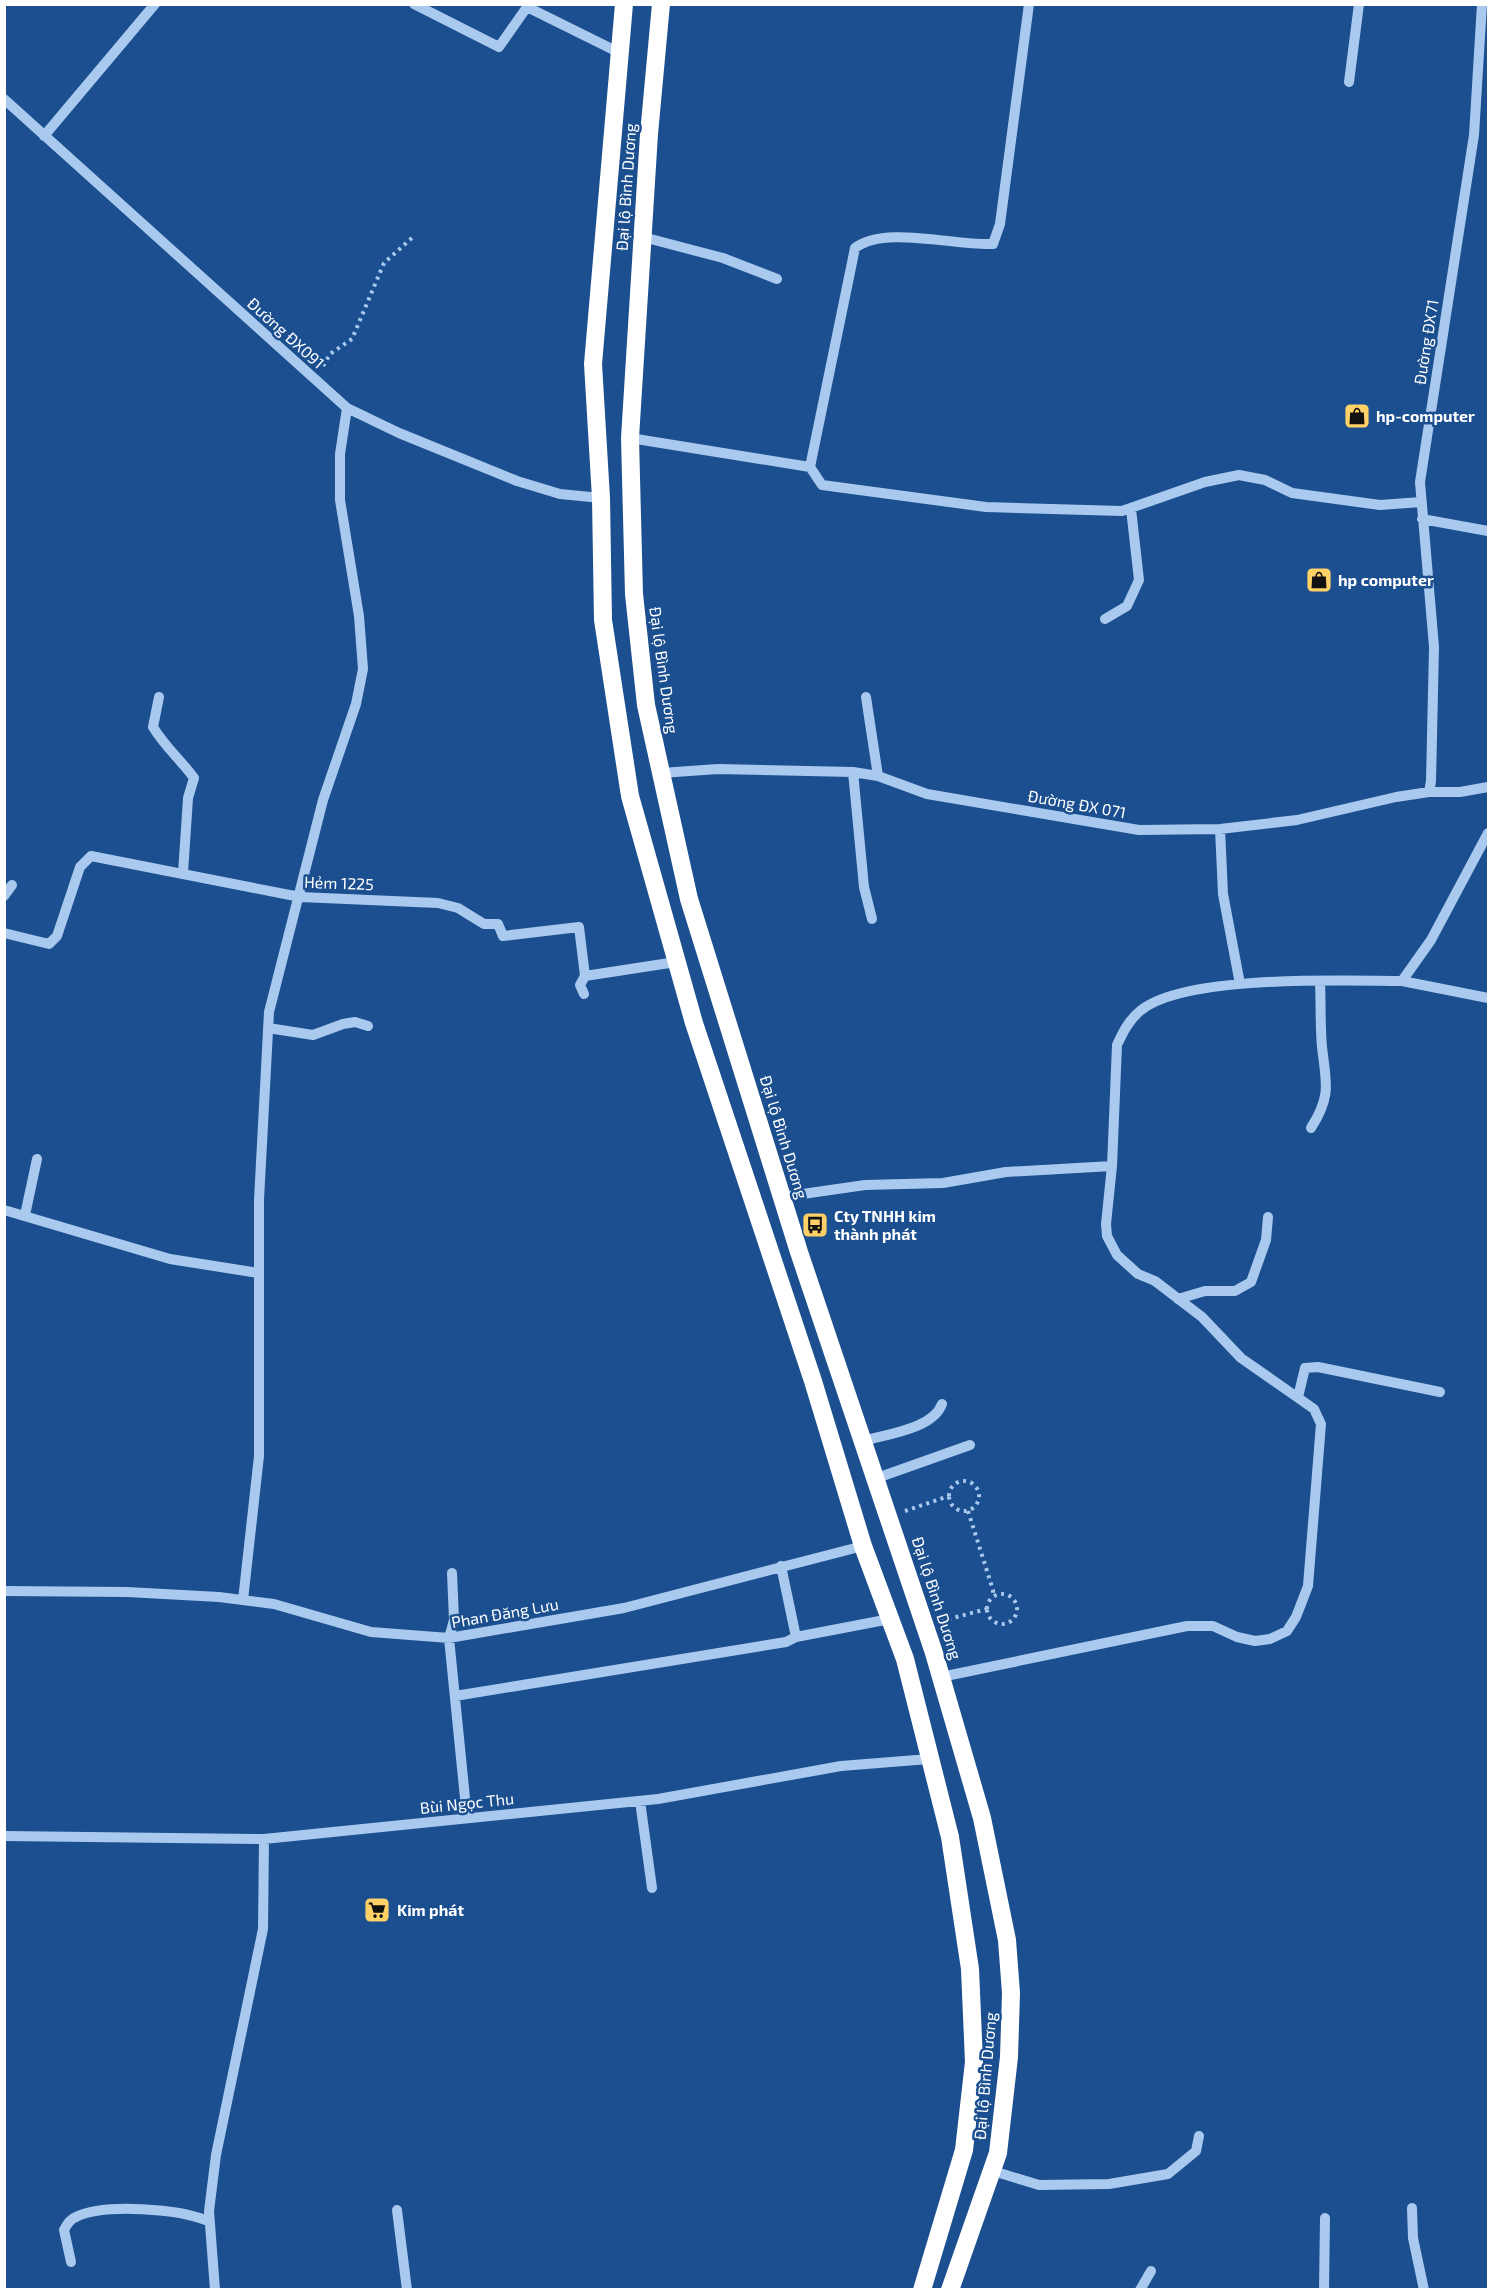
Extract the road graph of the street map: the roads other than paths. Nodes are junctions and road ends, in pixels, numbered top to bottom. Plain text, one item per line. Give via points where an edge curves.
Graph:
1 (154, 4) edge
2 (414, 4) edge
3 (624, 4) edge
4 (661, 4) edge
5 (1029, 4) edge
6 (1359, 4) edge
7 (1482, 4) edge
8 (620, 53) junction
9 (1349, 82) dead end
10 (4, 99) edge
11 (44, 136) junction
12 (642, 237) junction
13 (777, 279) dead end
14 (347, 408) junction
15 (630, 438) junction
16 (810, 467) junction
17 (601, 498) junction
18 (1421, 502) junction
19 (1131, 508) junction
20 (1422, 519) junction
21 (1488, 531) edge
22 (1105, 619) dead end
23 (159, 697) dead end
24 (866, 697) dead end
25 (853, 772) junction
26 (661, 773) junction
27 (878, 776) junction
28 (1488, 787) edge
29 (1429, 792) junction
30 (1220, 829) junction
31 (1488, 833) edge
32 (183, 873) junction
33 (12, 885) dead end
34 (4, 896) edge
35 (300, 897) junction
36 (872, 919) dead end
37 (4, 933) edge
38 (676, 962) junction
39 (585, 976) junction
40 (1320, 981) junction
41 (1402, 981) junction
42 (1240, 984) junction
43 (584, 994) dead end
44 (1488, 998) edge
45 (368, 1026) dead end
46 (268, 1028) junction
47 (1311, 1128) dead end
48 (38, 1159) dead end
49 (1112, 1166) junction
50 (782, 1197) junction
51 (4, 1210) edge
52 (25, 1215) junction
53 (1268, 1217) dead end
54 (258, 1274) junction
55 (1178, 1299) junction
56 (1440, 1392) dead end
57 (1299, 1396) junction
58 (942, 1404) dead end
59 (864, 1441) junction
60 (970, 1445) dead end
61 (877, 1478) junction
62 (863, 1546) junction
63 (781, 1566) junction
64 (452, 1573) dead end
65 (4, 1591) edge
66 (243, 1600) junction
67 (890, 1619) junction
68 (796, 1637) junction
69 (450, 1638) junction
70 (942, 1677) junction
71 (455, 1696) junction
72 (929, 1760) junction
73 (640, 1801) junction
74 (467, 1818) junction
75 (4, 1836) edge
76 (264, 1839) junction
77 (652, 1888) dead end
78 (1199, 2136) dead end
79 (993, 2170) junction
80 (1412, 2208) dead end
81 (396, 2210) dead end
82 (208, 2216) junction
83 (1325, 2218) dead end
84 (71, 2262) dead end
85 (1151, 2271) dead end
86 (215, 2289) edge
87 (407, 2289) edge
88 (922, 2289) edge
89 (950, 2289) edge
90 (1140, 2289) edge
91 (1324, 2289) edge
92 (1424, 2289) edge

1 - 11 street
2 - 8 street via 499,47 526,7
3 - 8 highway, Đại lộ Bình Dương
4 - 12 highway, Đại lộ Bình Dương
5 - 16 street via 1000,224 993,244 969,245 902,236 864,240 855,248
6 - 9 street
7 - 18 street, Đường ĐX71 via 1474,135 1437,363 1420,482
8 - 17 highway, Đại lộ Bình Dương via 593,364
10 - 11 street, Đường ĐX091
11 - 14 street, Đường ĐX091
12 - 13 street via 723,258
12 - 15 highway, Đại lộ Bình Dương
14 - 17 street, Đường ĐX091 via 517,481 560,494
14 - 35 street via 340,454 340,500 359,616 363,669 356,704 323,800
15 - 16 street
15 - 26 highway, Đại lộ Bình Dương via 634,594 646,705
16 - 19 street via 822,485 975,506 1122,511
17 - 38 highway, Đại lộ Bình Dương via 603,620 630,796
18 - 19 street via 1380,505 1292,493 1265,480 1239,475 1205,482
18 - 20 street, Đường ĐX71
19 - 22 street via 1139,580 1127,606
20 - 21 street
20 - 29 street, Đường ĐX71 via 1434,647
23 - 32 street via 153,727 165,747 194,778 188,798
24 - 27 street
25 - 26 street, Đường ĐX 071 via 718,769
25 - 27 street, Đường ĐX 071
25 - 36 street via 864,887
26 - 50 highway, Đại lộ Bình Dương via 689,899
27 - 30 street, Đường ĐX 071 via 927,794 1139,830
28 - 29 street, Đường ĐX 071
29 - 30 street, Đường ĐX 071 via 1297,820
30 - 42 street via 1223,894
31 - 41 street via 1431,940
32 - 35 street, Hẻm 1225
32 - 37 street, Hẻm 1225 via 91,856 80,867 57,936 49,944
33 - 34 street
35 - 39 street, Hẻm 1225 via 438,903 458,908 484,924 498,924 503,936 579,927
35 - 46 street
38 - 39 street
38 - 62 highway, Đại lộ Bình Dương
39 - 43 street via 580,985
40 - 41 street
40 - 42 street
40 - 47 street via 1328,1085 1321,1112
41 - 44 street
42 - 49 street via 1191,991 1160,1001 1141,1010 1124,1028 1118,1045
45 - 46 street via 355,1022 313,1035
46 - 54 street
48 - 52 street
49 - 50 street via 1006,1172 943,1183 865,1185
49 - 55 street via 1107,1236 1117,1255 1138,1274 1155,1281
50 - 59 highway, Đại lộ Bình Dương
51 - 52 street
52 - 54 street via 170,1259
53 - 55 street via 1266,1240 1251,1282 1235,1291 1205,1291
54 - 66 street via 259,1456
55 - 57 street via 1202,1317 1242,1358
56 - 57 street via 1318,1366 1305,1368
57 - 70 street via 1314,1409 1322,1424 1308,1586 1287,1631 1270,1640 1255,1641 1237,1638 1213,1626 1187,1626
58 - 59 street via 934,1416 918,1424
59 - 61 highway, Đại lộ Bình Dương
60 - 61 street
61 - 70 highway, Đại lộ Bình Dương
62 - 63 street, Phan Đăng Lưu
62 - 67 highway, Đại lộ Bình Dương
63 - 68 street
63 - 69 street, Phan Đăng Lưu via 624,1608
64 - 69 street via 454,1620
65 - 66 street, Phan Đăng Lưu via 127,1592
66 - 69 street, Phan Đăng Lưu via 274,1604 371,1632
67 - 68 street
67 - 72 highway, Đại lộ Bình Dương via 905,1659
68 - 71 street via 786,1642
69 - 71 street
70 - 79 highway, Đại lộ Bình Dương via 982,1818 1007,1940 1011,1993 1009,2057
71 - 74 street
72 - 73 street, Bùi Ngọc Thu via 841,1766
72 - 88 highway, Đại lộ Bình Dương via 950,1837 970,1969 974,2062 964,2150
73 - 74 street, Bùi Ngọc Thu
73 - 77 street
74 - 76 street, Bùi Ngọc Thu
75 - 76 street, Bùi Ngọc Thu
76 - 82 street via 262,1929 216,2155
78 - 79 street via 1196,2151 1168,2175 1109,2184 1039,2185
79 - 89 highway, Đại lộ Bình Dương
80 - 92 street via 1413,2238
81 - 87 street
82 - 84 street via 139,2210 76,2216 64,2230
82 - 86 street
83 - 91 street
85 - 90 street

